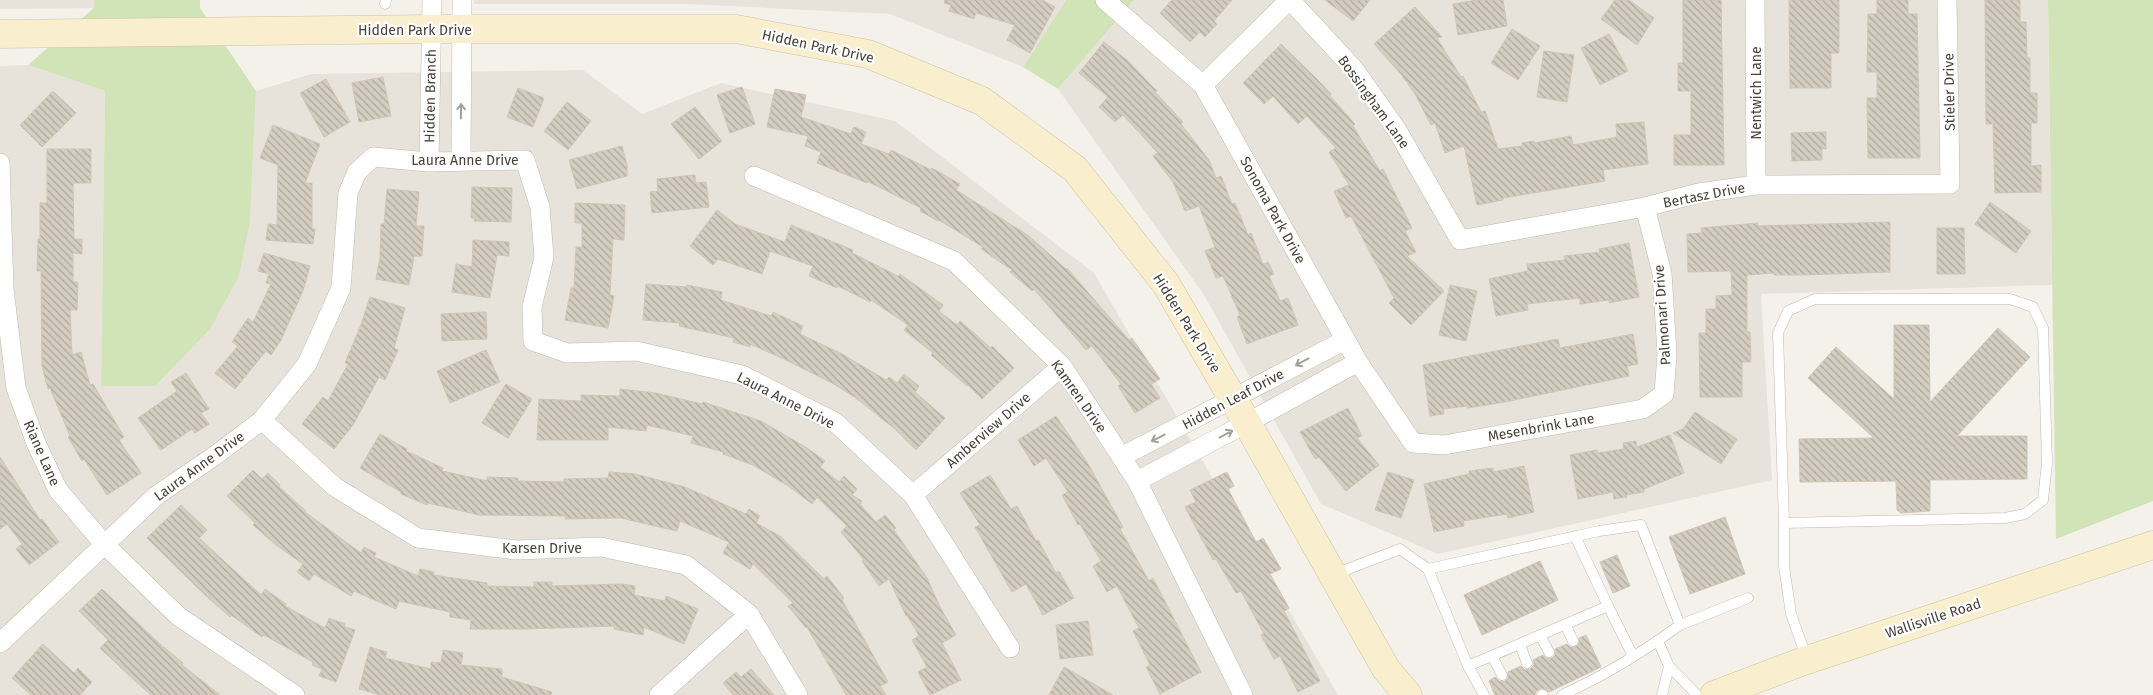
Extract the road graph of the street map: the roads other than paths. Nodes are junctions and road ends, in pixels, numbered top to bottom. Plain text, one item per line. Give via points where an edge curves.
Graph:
1 (432, 0) edge
2 (462, 0) edge
3 (1105, 0) edge
4 (1290, 0) edge
5 (1755, 0) edge
6 (1947, 0) edge
7 (431, 29) junction
8 (462, 29) junction
9 (0, 34) edge
10 (1203, 85) junction
11 (461, 160) junction
12 (429, 162) junction
13 (0, 163) edge
14 (754, 176) dead end
15 (1950, 184) joint
16 (1756, 185) junction
17 (1645, 207) junction
18 (1460, 240) joint
19 (1345, 340) junction
20 (1358, 362) junction
21 (1062, 366) junction
22 (1664, 394) joint
23 (1233, 399) junction
24 (262, 420) junction
25 (1247, 423) junction
26 (1413, 443) joint
27 (1121, 457) junction
28 (1136, 481) junction
29 (913, 495) junction
30 (1784, 522) junction
31 (1575, 536) junction
32 (104, 544) junction
33 (2153, 545) edge
34 (1428, 569) junction
35 (1333, 575) junction
36 (1748, 598) dead end
37 (1608, 606) junction
38 (748, 614) junction
39 (1565, 624) junction
40 (1680, 625) junction
41 (1540, 635) junction
42 (1573, 641) dead end
43 (1658, 641) junction
44 (0, 642) edge
45 (1520, 645) junction
46 (1010, 648) dead end
47 (1549, 652) dead end
48 (1492, 656) junction
49 (1633, 656) junction
50 (1807, 660) junction
51 (1527, 662) dead end
52 (1468, 666) junction
53 (1669, 666) junction
54 (1502, 674) dead end
55 (1390, 682) edge
56 (1564, 691) edge
57 (295, 695) edge
58 (660, 695) edge
59 (798, 695) edge
60 (1243, 695) edge
61 (1408, 695) edge
62 (1484, 695) edge
63 (1662, 695) edge
64 (1697, 695) edge
65 (1714, 695) edge

1 - 7 street, Hidden Branch
2 - 8 street
3 - 10 street, Sonoma Park Drive
4 - 10 street
4 - 18 street, Bossingham Lane via 1354,69 1392,122
5 - 16 street, Nentwich Lane
6 - 15 street, Stieler Drive
7 - 8 street, Hidden Park Drive
7 - 9 street, Hidden Park Drive
7 - 12 street, Hidden Branch
11 -> 8 street
8 - 23 street, Hidden Park Drive via 736,29 868,54 982,101 1075,169 1166,284
10 - 19 street, Sonoma Park Drive
11 - 12 street, Laura Anne Drive
11 - 29 street, Laura Anne Drive via 525,160 540,207 544,257 532,307 533,341 567,352 636,351 742,375 835,422
12 - 24 street, Laura Anne Drive via 373,157 357,172 348,193 341,288 307,364
13 - 32 street, Riane Lane via 4,289 16,388 58,490
14 - 21 street, Kamren Drive via 954,261
15 - 16 street, Bertasz Drive
16 - 17 street, Bertasz Drive via 1699,193
17 - 18 street, Bertasz Drive
17 - 22 street, Palmonari Drive via 1662,273 1666,354
19 - 20 street, Sonoma Park Drive
19 -> 23 street, Hidden Leaf Drive
20 - 25 street, Hidden Leaf Drive
20 - 26 street, Sonoma Park Drive
21 - 27 street, Kamren Drive
21 - 29 street, Amberview Drive
22 - 26 street, Mesenbrink Lane via 1643,409 1444,445
23 - 25 street, Hidden Park Drive
23 -> 27 street, Hidden Leaf Drive
24 - 32 street, Laura Anne Drive via 157,495
24 - 38 street, Karsen Drive via 335,488 418,538 516,550 601,547 686,564
28 -> 25 street, Hidden Leaf Drive
25 - 35 street, Hidden Park Drive
27 - 28 street, Kamren Drive
28 - 60 street, Kamren Drive
29 - 46 street, Laura Anne Drive
30 - 30 lane via 2005,518 2025,514 2042,500 2047,463 2043,328 2032,307 2010,299 1815,299 1788,311 1778,333
30 - 50 lane via 1784,566 1791,614
31 - 34 lane
31 - 37 lane
31 - 40 lane via 1642,525
32 - 44 street, Laura Anne Drive
32 - 57 street, Riane Lane via 178,616
33 - 50 street, Wallisville Road
34 - 35 lane via 1400,549
34 - 52 lane
35 - 55 street, Hidden Park Drive
36 - 40 lane
37 - 39 lane
37 - 49 lane
38 - 58 street
38 - 59 street, Karsen Drive
39 - 41 lane
39 - 42 lane
40 - 43 lane
41 - 45 lane
41 - 47 lane
43 - 49 lane
43 - 53 lane
45 - 48 lane
45 - 51 lane
48 - 52 lane
48 - 54 lane
49 - 56 lane
50 - 65 street, Wallisville Road
52 - 62 lane
53 - 63 lane
53 - 64 lane
55 - 61 street, Hidden Park Drive

